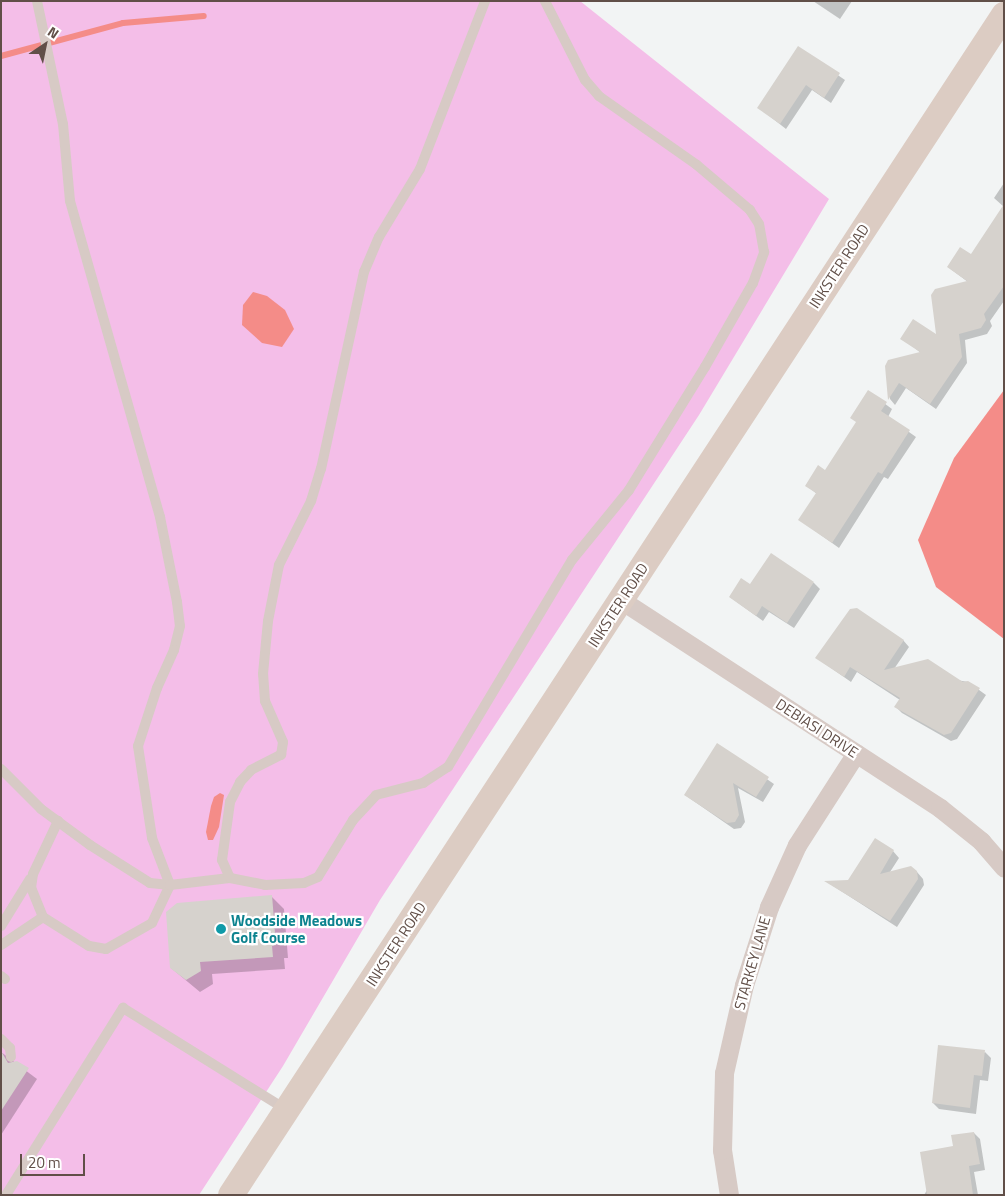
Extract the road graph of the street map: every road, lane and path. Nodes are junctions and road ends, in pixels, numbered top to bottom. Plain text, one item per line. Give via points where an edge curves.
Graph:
1 (37, 1) edge
2 (485, 1) edge
3 (545, 1) edge
4 (1004, 15) edge
5 (621, 600) junction
6 (856, 754) junction
7 (1, 769) edge
8 (58, 821) junction
9 (1004, 867) edge
10 (33, 874) junction
11 (230, 878) junction
12 (170, 885) junction
13 (43, 917) junction
14 (1, 926) edge
15 (1, 945) edge
16 (1, 1039) edge
17 (11, 1057) dead end
18 (287, 1110) junction
19 (6, 1195) edge
20 (231, 1195) edge
21 (729, 1195) edge

1 - 12 lane via 63,124 70,201 160,517 178,602 180,626 174,650 157,688 138,746 152,838
2 - 11 lane via 420,169 379,238 364,272 321,469 311,501 278,565 263,674 265,701 283,742 281,754 262,763 240,782 230,802 222,860
3 - 11 lane via 585,80 599,96 697,165 750,210 764,239 758,271 630,490 572,560 448,767 423,783 376,795 353,820 318,877 304,883 265,884
4 - 5 street, INKSTER ROAD
5 - 6 street, DEBIASI DRIVE
5 - 18 street, INKSTER ROAD
6 - 9 street, DEBIASI DRIVE via 964,825
6 - 21 street, STARKEY LANE via 797,845 769,907 744,986 724,1073 722,1150
7 - 8 lane via 41,809
8 - 10 lane
8 - 12 lane via 150,883
10 - 13 lane via 31,888
10 - 14 lane
11 - 12 lane
12 - 13 lane via 152,922 106,950 89,946
13 - 15 lane
16 - 17 lane via 10,1048
18 - 19 lane via 123,1008
18 - 20 street, INKSTER ROAD

